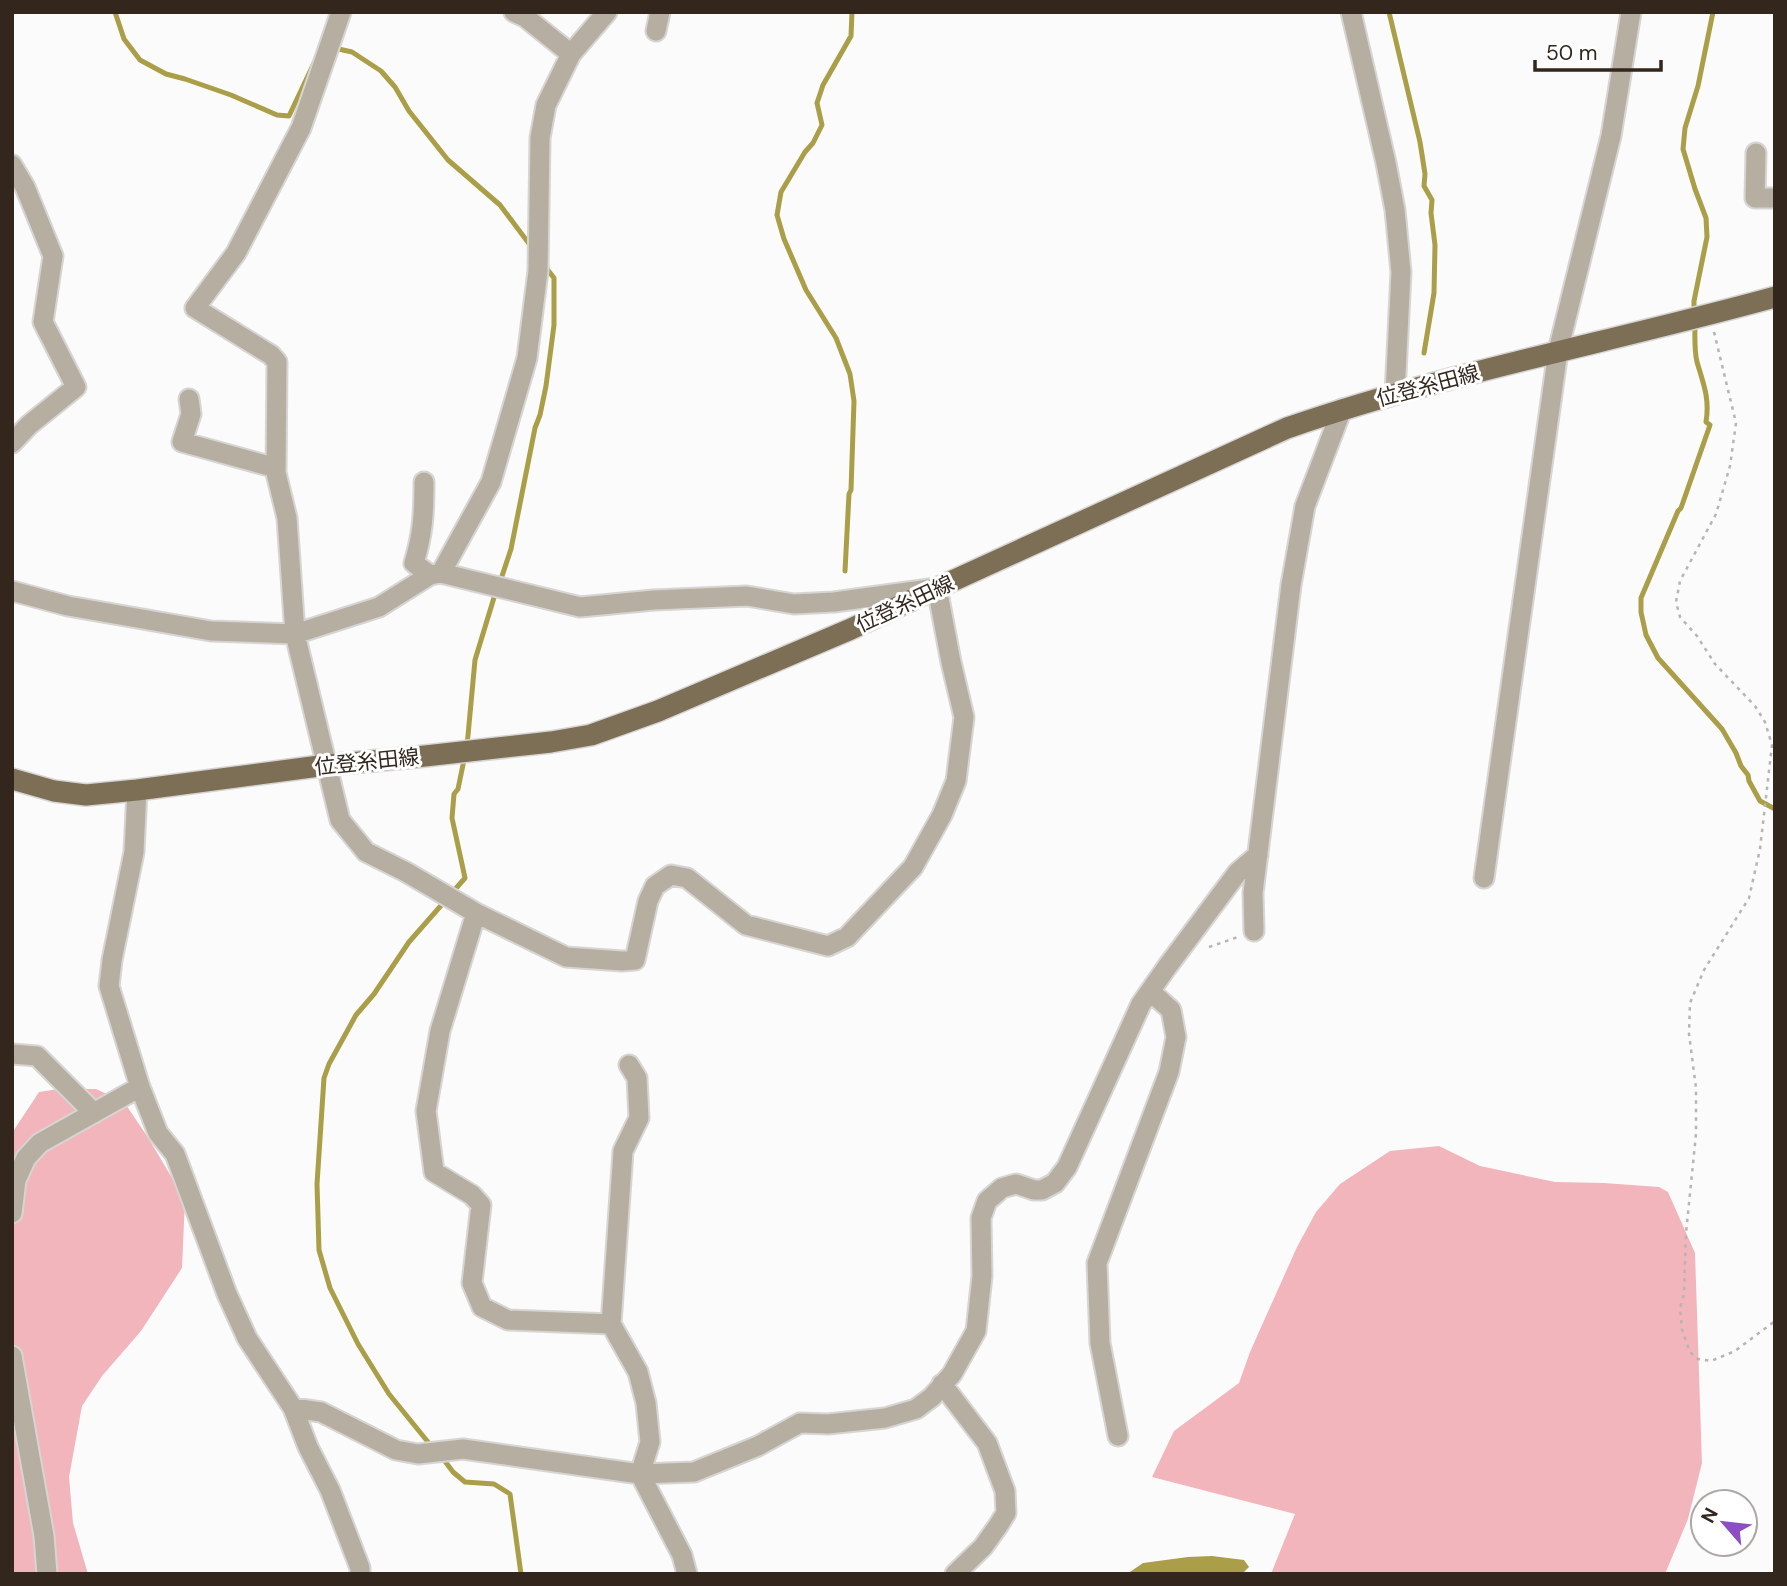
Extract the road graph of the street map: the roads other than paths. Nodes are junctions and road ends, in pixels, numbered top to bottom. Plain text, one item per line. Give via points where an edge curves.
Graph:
1 (341, 12) edge
2 (514, 12) edge
3 (607, 12) edge
4 (1351, 12) edge
5 (1631, 12) edge
6 (570, 54) junction
7 (1756, 153) dead end
8 (12, 165) edge
9 (18, 193) edge
10 (1775, 198) edge
11 (1775, 297) edge
12 (1558, 351) junction
13 (1395, 394) junction
14 (189, 399) dead end
15 (1342, 409) junction
16 (12, 443) edge
17 (276, 468) junction
18 (424, 482) dead end
19 (435, 574) junction
20 (937, 588) junction
21 (12, 591) edge
22 (295, 634) junction
23 (327, 765) junction
24 (12, 779) edge
25 (137, 790) junction
26 (1258, 855) junction
27 (1484, 878) dead end
28 (476, 913) junction
29 (1254, 931) road end
30 (1150, 991) junction
31 (12, 1054) edge
32 (629, 1065) dead end
33 (140, 1087) junction
34 (94, 1113) junction
35 (12, 1213) edge
36 (611, 1324) junction
37 (12, 1356) edge
38 (942, 1384) junction
39 (293, 1408) junction
40 (1118, 1436) dead end
41 (640, 1474) junction
42 (47, 1574) edge
43 (360, 1574) edge
44 (687, 1574) edge
45 (955, 1574) edge

1 - 17 street via 301,128 236,254 195,308 277,362
2 - 6 street
3 - 6 street
4 - 13 street via 1395,210 1401,272
5 - 12 street via 1611,136
6 - 19 street via 546,105 540,138 538,271 527,358 491,482
7 - 10 street via 1755,198
8 - 9 street
9 - 16 street via 53,256 43,322 76,387
11 - 12 main road, 位登糸田線
12 - 13 main road, 位登糸田線
12 - 27 street
13 - 15 main road, 位登糸田線
14 - 17 street via 191,414 182,442
15 - 20 main road, 位登糸田線 via 1287,428
15 - 26 street via 1305,506
17 - 22 street via 287,518
18 - 19 street via 424,518 414,563
19 - 20 street via 580,607 747,596 794,604 834,602
19 - 22 street via 379,607
20 - 23 main road, 位登糸田線 via 852,629 591,735
20 - 28 street via 964,717 957,781 913,867 847,937 828,946 746,925 687,878 671,875 655,886 648,901 635,960 566,957
21 - 22 street via 68,606 211,631
22 - 23 street
23 - 25 main road, 位登糸田線
23 - 28 street via 340,820 366,852
24 - 25 main road, 位登糸田線 via 54,792
25 - 33 street via 134,852 109,986
26 - 29 street
26 - 30 street via 1238,873
28 - 36 street via 440,1031 426,1111 434,1172 481,1205 472,1283 482,1307 508,1320
30 - 38 street via 1067,1167 1055,1183 1042,1190 1016,1184 1002,1188 988,1201 981,1218 982,1276 976,1331
30 - 40 street via 1171,1010 1176,1037 1169,1072 1097,1263 1100,1343
31 - 34 street via 37,1056
32 - 36 street via 637,1079 639,1118 623,1151
33 - 34 street
33 - 39 street via 158,1133 179,1163 247,1338
34 - 35 street via 40,1143 26,1158 16,1180
36 - 41 street via 638,1373 646,1403 650,1442
37 - 42 street
38 - 41 street via 916,1409 885,1418 800,1423 694,1472
38 - 45 street via 987,1443 1005,1490 1006,1513 983,1547
39 - 41 street via 321,1412 396,1450 418,1454 463,1449
39 - 43 street via 330,1490
41 - 44 street via 682,1555

